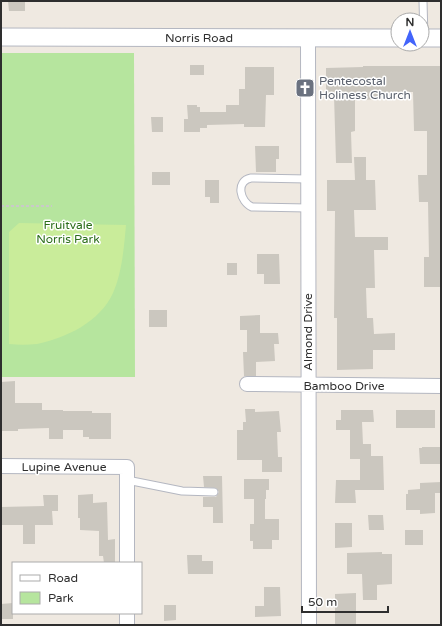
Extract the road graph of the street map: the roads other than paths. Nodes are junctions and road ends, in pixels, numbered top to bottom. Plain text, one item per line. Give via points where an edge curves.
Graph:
1 (423, 1) edge
2 (423, 12) edge
3 (1, 37) edge
4 (308, 38) junction
5 (390, 38) edge
6 (430, 38) edge
7 (441, 38) edge
8 (308, 179) junction
9 (308, 208) junction
10 (248, 384) dead end
11 (308, 386) junction
12 (441, 386) edge
13 (1, 466) edge
14 (127, 473) junction
15 (214, 492) dead end
16 (127, 562) edge
17 (127, 614) edge
18 (127, 625) edge
19 (309, 625) edge

1 - 2 lane
3 - 4 street, Norris Road
4 - 5 street, Norris Road
4 - 8 street, Almond Drive
6 - 7 street
8 - 9 street, Almond Drive
8 - 9 lane via 251,178 246,179 241,187 244,201 252,207
9 - 11 street, Almond Drive
10 - 11 street, Bamboo Drive
11 - 12 street, Bamboo Drive
11 - 19 street, Almond Drive
13 - 14 street, Lupine Avenue
14 - 15 lane via 182,491
14 - 16 street
17 - 18 street

